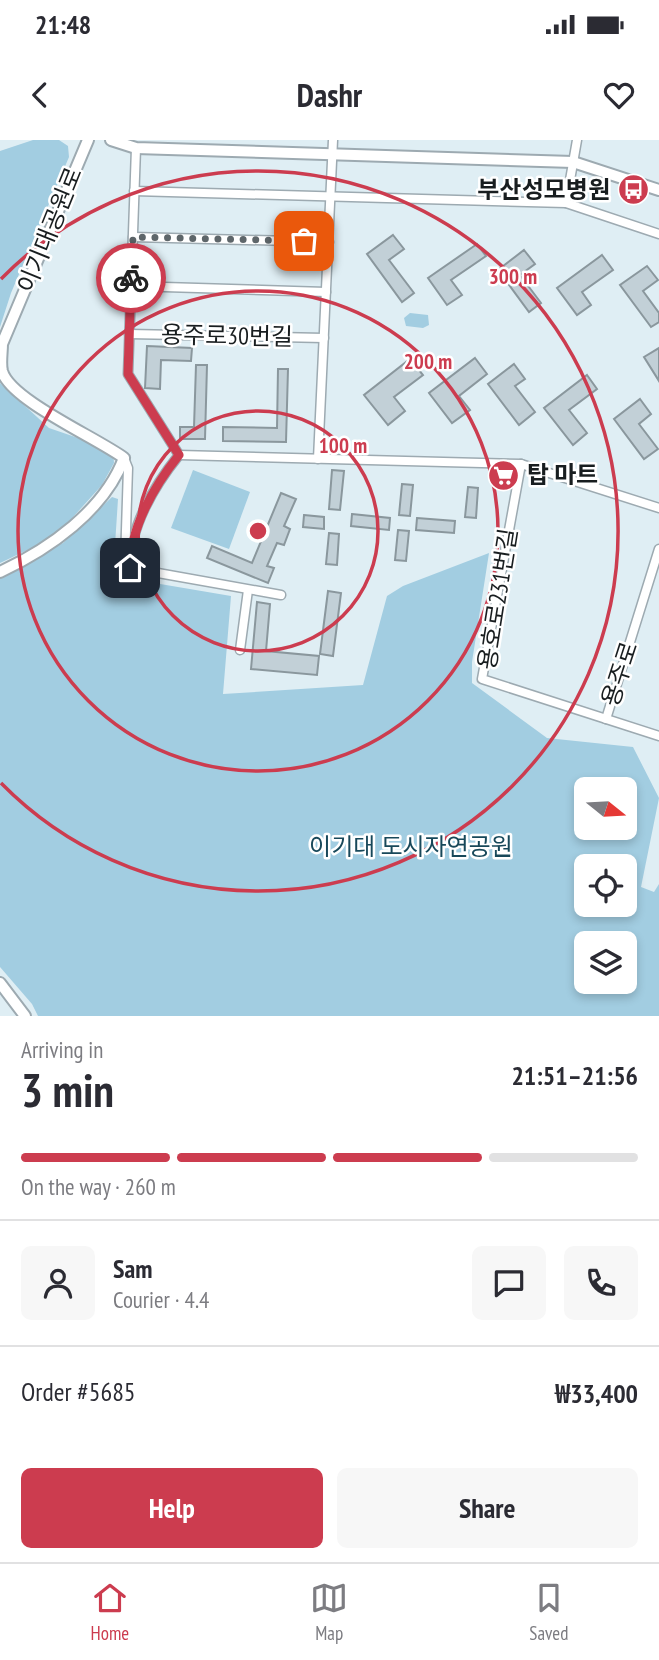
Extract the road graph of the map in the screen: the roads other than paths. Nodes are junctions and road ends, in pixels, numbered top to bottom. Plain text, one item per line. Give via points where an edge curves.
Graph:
1 (89, 140) edge
2 (111, 140) edge
3 (333, 140) edge
4 (577, 140) edge
5 (136, 148) junction
6 (333, 154) junction
7 (573, 162) junction
8 (659, 190) edge
9 (134, 191) junction
10 (331, 196) junction
11 (566, 203) junction
12 (659, 234) edge
13 (133, 237) junction
14 (329, 242) junction
15 (131, 286) junction
16 (326, 292) junction
17 (129, 334) junction
18 (324, 338) junction
19 (179, 455) junction
20 (124, 458) junction
21 (318, 459) junction
22 (521, 464) junction
23 (659, 508) edge
24 (659, 549) edge
25 (130, 568) junction
26 (0, 572) edge
27 (649, 582) junction
28 (659, 585) edge
29 (247, 590) junction
30 (281, 595) dead end
31 (240, 650) dead end
32 (606, 719) junction
33 (659, 736) edge
34 (0, 983) edge
35 (25, 1016) edge

1 - 20 street, 이기대공원로 via 2,344 2,372 19,395
2 - 5 street
3 - 6 street
4 - 7 street
5 - 6 street
5 - 9 street
6 - 7 street
6 - 10 street
7 - 8 street
7 - 11 street
9 - 10 street
9 - 13 street
10 - 11 street
10 - 14 street
11 - 12 street
13 - 14 street
13 - 15 street
14 - 16 street
15 - 16 street
15 - 17 street
16 - 18 street
17 - 18 street, 용주로30번길
17 - 19 street via 128,374
18 - 21 street
19 - 21 street
19 - 25 street via 145,510
20 - 25 street via 128,468 125,563
20 - 26 street via 117,477 60,538
21 - 22 street
22 - 23 street
22 - 32 street, 용호로231번길 via 482,678
24 - 27 street, 용주로
25 - 29 street
27 - 28 street
27 - 32 street, 용주로
29 - 30 street
29 - 31 street
32 - 33 street, 용호로231번길
34 - 35 street

